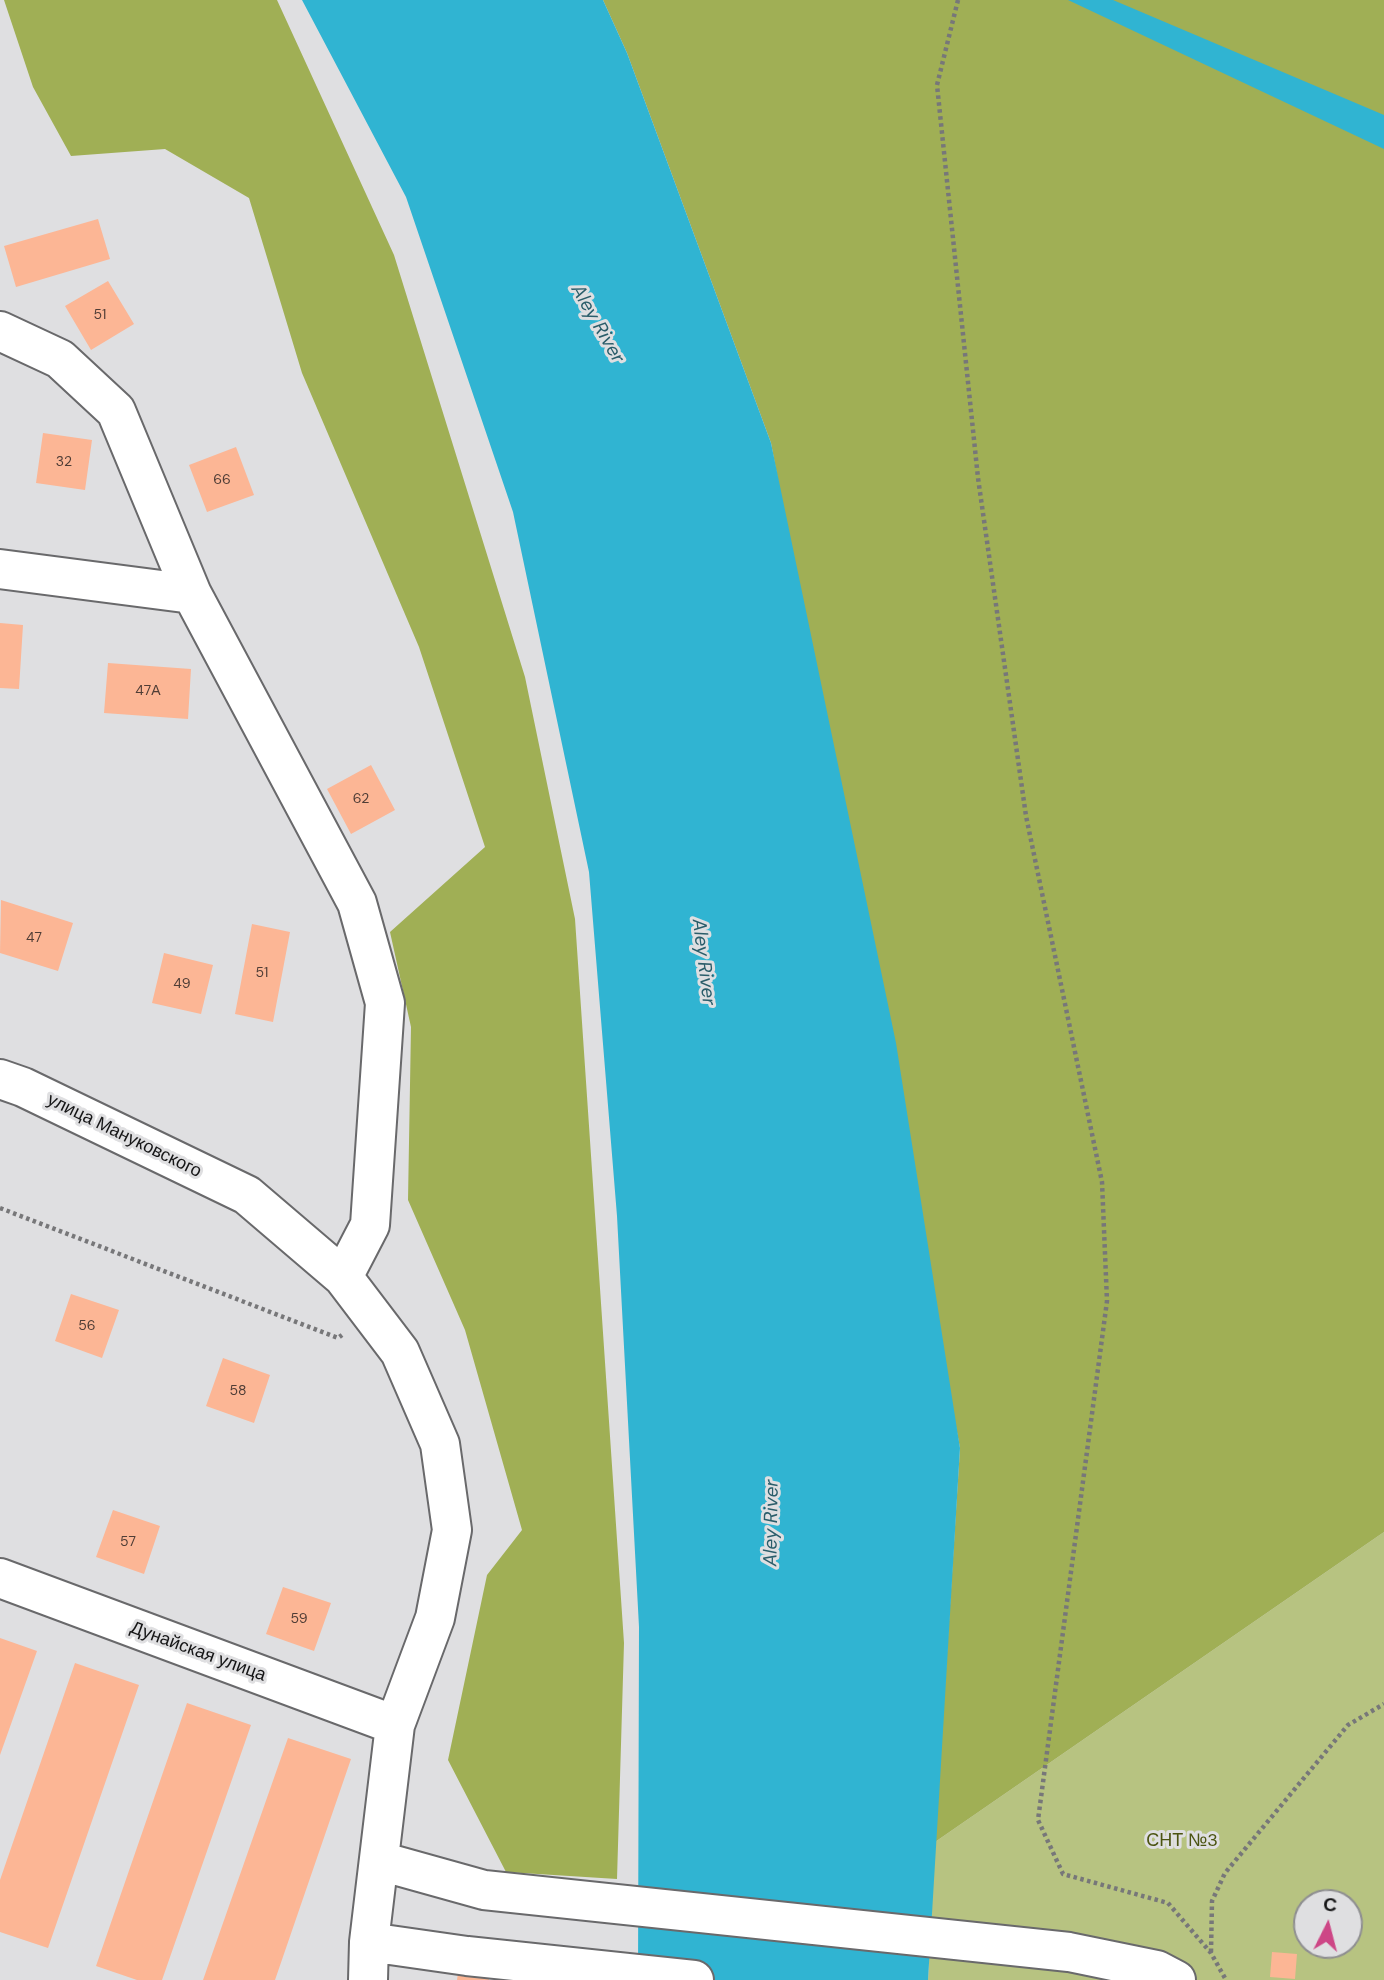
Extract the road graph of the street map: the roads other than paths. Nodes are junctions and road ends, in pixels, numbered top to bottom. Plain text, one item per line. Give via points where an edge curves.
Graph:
1 (2, 332) edge
2 (0, 569) edge
3 (191, 594) junction
4 (0, 1079) edge
5 (343, 1277) junction
6 (0, 1578) edge
7 (395, 1725) junction
8 (380, 1861) junction
9 (369, 1942) junction
10 (368, 1980) edge
11 (694, 1980) edge
12 (1176, 1980) edge

1 - 3 street via 60,359 116,411
2 - 3 street
3 - 5 street via 357,903 385,1003 370,1225
4 - 5 street, улица Мануковского via 247,1195
5 - 7 street, улица Мануковского via 400,1352 440,1444 452,1530 435,1618
6 - 7 street, Дунайская улица
7 - 8 street, улица Мануковского
8 - 9 street, улица Мануковского
8 - 12 street via 484,1889 1069,1952 1157,1970
9 - 10 street, улица Мануковского
9 - 11 street

